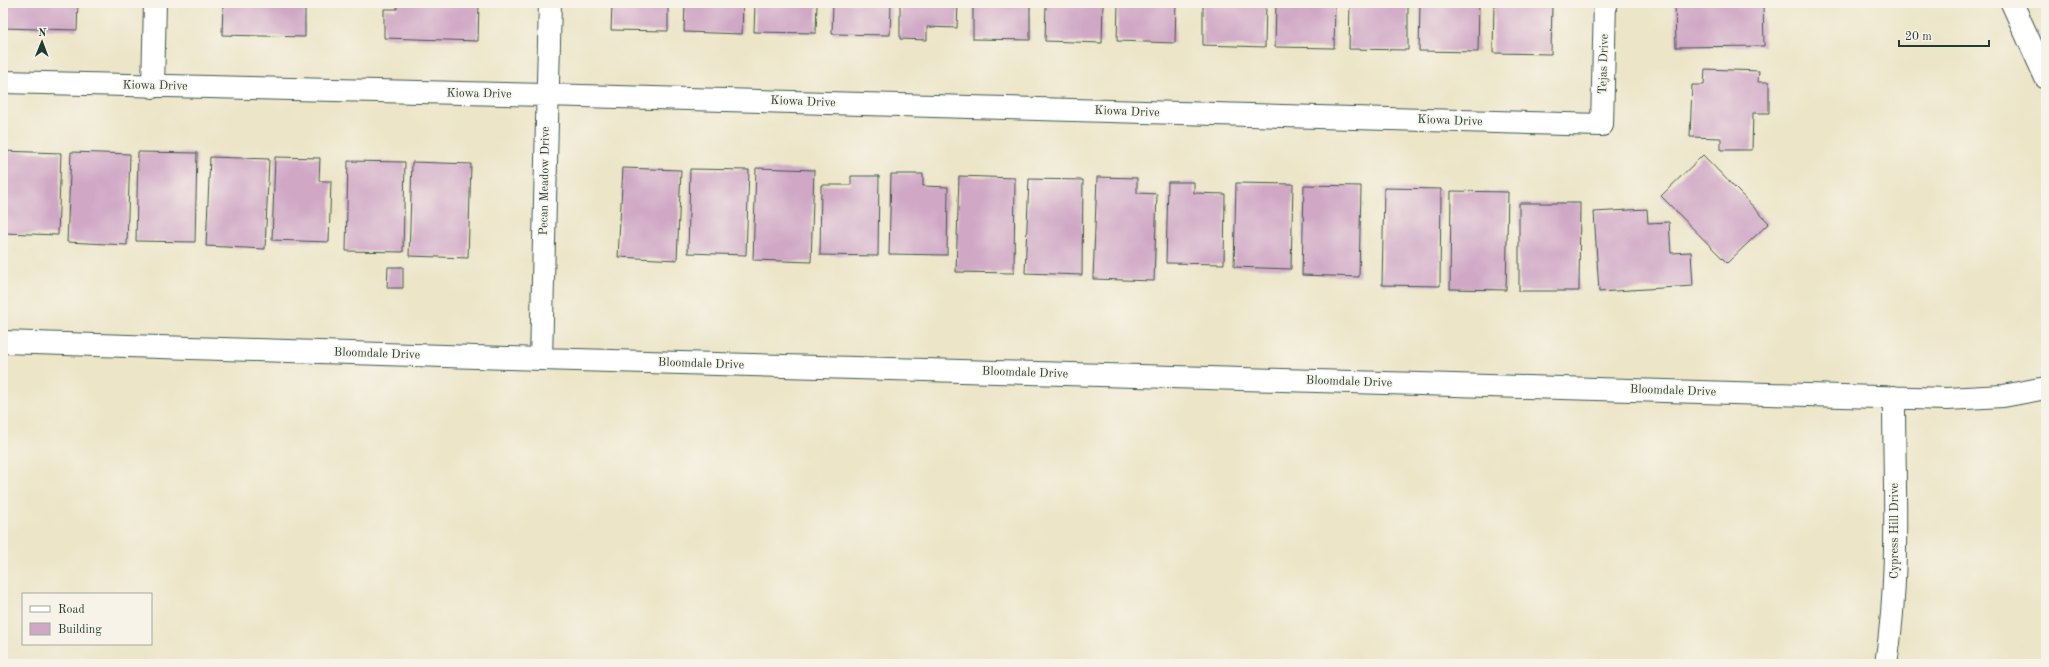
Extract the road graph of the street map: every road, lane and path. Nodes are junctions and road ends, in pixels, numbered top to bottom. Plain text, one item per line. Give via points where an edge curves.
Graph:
1 (155, 3) edge
2 (550, 3) edge
3 (1605, 3) edge
4 (2012, 3) edge
5 (2046, 78) edge
6 (3, 82) edge
7 (152, 87) junction
8 (546, 95) junction
9 (1602, 125) joint
10 (3, 342) edge
11 (541, 359) junction
12 (2046, 388) edge
13 (1894, 397) junction
14 (1886, 664) edge

1 - 7 street
2 - 8 street, Pecan Meadow Drive
3 - 9 street, Tejas Drive
4 - 5 street
6 - 7 street, Kiowa Drive
7 - 8 street, Kiowa Drive
8 - 9 street, Kiowa Drive
8 - 11 street, Pecan Meadow Drive
10 - 11 street, Bloomdale Drive
11 - 13 street, Bloomdale Drive
12 - 13 street, Bloomdale Drive via 1974,399
13 - 14 street, Cypress Hill Drive via 1894,609

